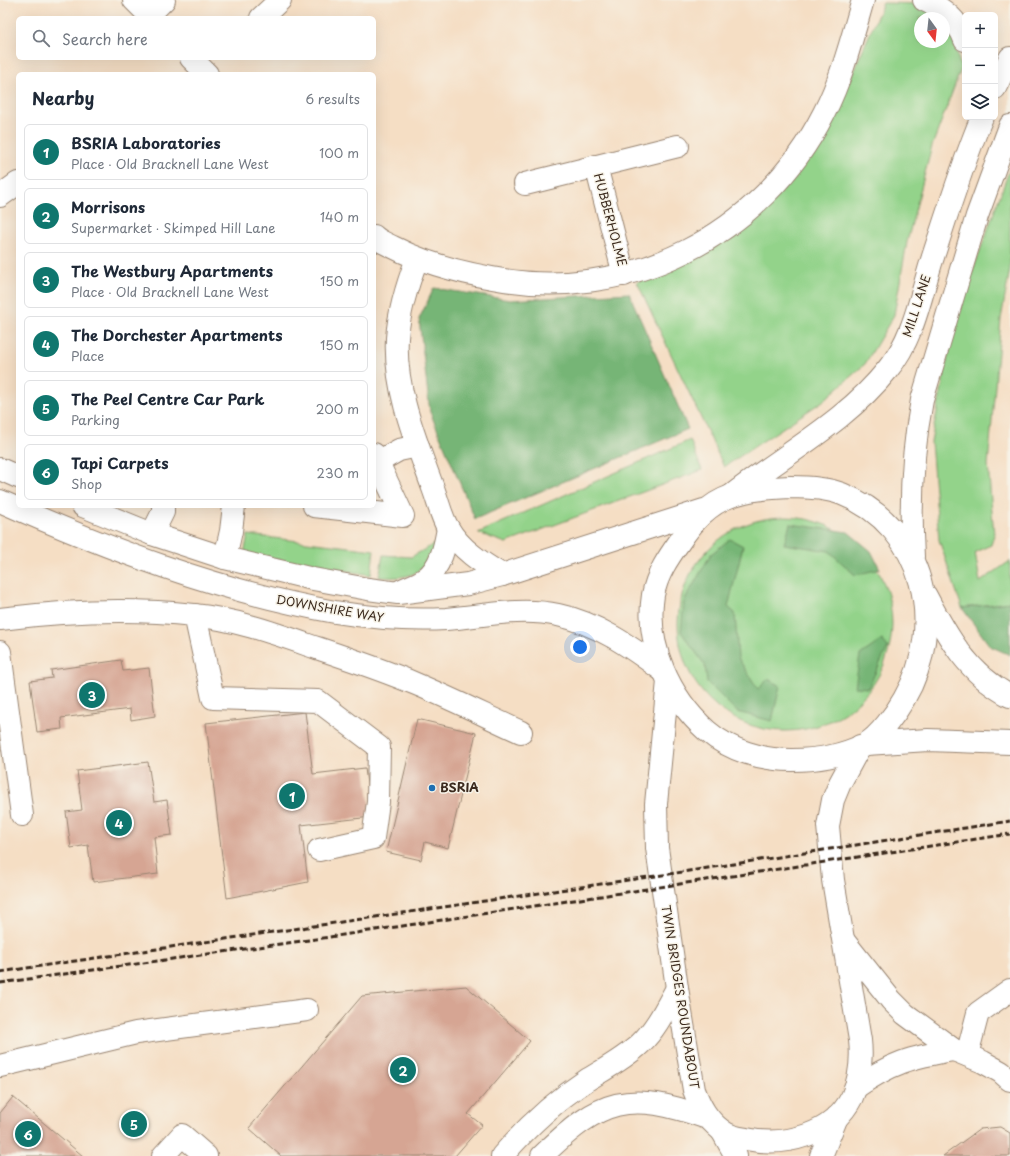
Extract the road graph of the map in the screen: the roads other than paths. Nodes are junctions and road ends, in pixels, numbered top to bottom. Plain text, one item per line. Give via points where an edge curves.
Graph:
1 (134, 0) edge
2 (280, 0) edge
3 (864, 0) edge
4 (924, 0) edge
5 (155, 11) edge
6 (263, 16) edge
7 (962, 34) edge
8 (1010, 58) edge
9 (193, 60) edge
10 (205, 72) edge
11 (997, 84) edge
12 (967, 120) edge
13 (981, 120) edge
14 (1010, 126) edge
15 (678, 146) dead end
16 (596, 166) junction
17 (957, 180) junction
18 (16, 184) edge
19 (525, 184) dead end
20 (0, 196) edge
21 (376, 237) edge
22 (417, 259) junction
23 (624, 275) junction
24 (418, 446) junction
25 (376, 460) edge
26 (376, 462) edge
27 (0, 470) edge
28 (16, 476) edge
29 (731, 496) junction
30 (0, 501) edge
31 (16, 508) edge
32 (16, 508) edge
33 (88, 508) edge
34 (163, 508) edge
35 (234, 508) edge
36 (332, 508) edge
37 (705, 510) junction
38 (448, 528) junction
39 (152, 534) junction
40 (913, 557) junction
41 (225, 558) junction
42 (502, 575) junction
43 (924, 591) junction
44 (398, 592) junction
45 (195, 615) junction
46 (0, 619) edge
47 (0, 652) edge
48 (665, 675) junction
49 (1010, 696) edge
50 (521, 732) dead end
51 (1010, 743) edge
52 (863, 745) junction
53 (22, 815) dead end
54 (320, 850) dead end
55 (844, 941) junction
56 (677, 988) junction
57 (1010, 990) edge
58 (307, 1010) dead end
59 (960, 1052) junction
60 (0, 1066) edge
61 (1010, 1080) edge
62 (855, 1088) junction
63 (837, 1117) junction
64 (715, 1124) junction
65 (163, 1156) edge
66 (206, 1156) edge
67 (502, 1156) edge
68 (542, 1156) edge
69 (736, 1156) edge
70 (820, 1156) edge

1 - 5 main road
2 - 6 main road
3 - 23 main road via 837,83 824,113 806,144 784,173 751,206 714,236 667,260
4 - 7 main road via 948,14
8 - 11 main road
9 - 10 main road
12 - 17 main road
13 - 17 main road, MILL LANE
14 - 40 main road via 977,216 922,400 917,424 912,483
15 - 16 main road, HUBBERHOLME
16 - 19 main road, HUBBERHOLME
16 - 23 main road, HUBBERHOLME
17 - 29 main road, MILL LANE via 913,324 889,368 860,400 837,419
18 - 20 main road
21 - 22 main road
22 - 23 main road via 478,276 538,285 569,285
22 - 24 main road via 401,306 397,339 402,388
24 - 25 main road via 398,450
24 - 38 main road
26 - 36 main road via 403,516
27 - 28 main road
29 - 37 main road, TWIN BRIDGES ROUNDABOUT
29 - 40 main road, TWIN BRIDGES ROUNDABOUT via 791,486 842,494 859,502 888,525
30 - 32 main road, DOWNSHIRE WAY
31 - 48 main road, DOWNSHIRE WAY via 155,565 276,600 334,612 412,621 513,613 557,614 614,638
33 - 39 main road
34 - 39 main road
35 - 41 main road
37 - 42 main road
37 - 48 main road, TWIN BRIDGES ROUNDABOUT via 664,564 654,595 653,628
38 - 42 main road via 464,548 480,562
38 - 44 main road via 444,549 436,566 426,578
39 - 41 main road
40 - 43 main road, TWIN BRIDGES ROUNDABOUT
41 - 44 main road via 313,579
42 - 44 main road via 468,584
43 - 49 main road via 962,657 988,683
43 - 52 main road, TWIN BRIDGES ROUNDABOUT via 924,639 918,669 893,716
45 - 46 main road via 89,612
45 - 50 main road via 262,629 362,663 416,684
45 - 54 main road via 213,698 318,701 379,747 378,802 373,838
47 - 53 main road
48 - 52 main road, TWIN BRIDGES ROUNDABOUT via 683,704 708,732 744,752 761,757 795,760 846,752
48 - 56 main road, TWIN BRIDGES ROUNDABOUT via 656,804 657,848
51 - 52 main road via 928,740
52 - 55 main road, TWIN BRIDGES ROUNDABOUT via 840,783 833,800 828,826 833,880
55 - 59 main road via 905,1014
55 - 62 main road, TWIN BRIDGES ROUNDABOUT via 861,1046
56 - 64 main road, TWIN BRIDGES ROUNDABOUT via 694,1090
56 - 67 main road via 641,1044 566,1095 521,1134
57 - 59 main road via 978,1013
58 - 60 main road via 136,1033
59 - 61 main road via 1001,1072
59 - 62 main road via 886,1067
62 - 63 main road, TWIN BRIDGES ROUNDABOUT via 852,1097
63 - 64 main road, TWIN BRIDGES ROUNDABOUT via 810,1133 780,1142 746,1139
63 - 70 main road
64 - 68 main road via 685,1110 635,1101 622,1103 597,1110 583,1119
64 - 69 main road
65 - 66 main road via 182,1135

